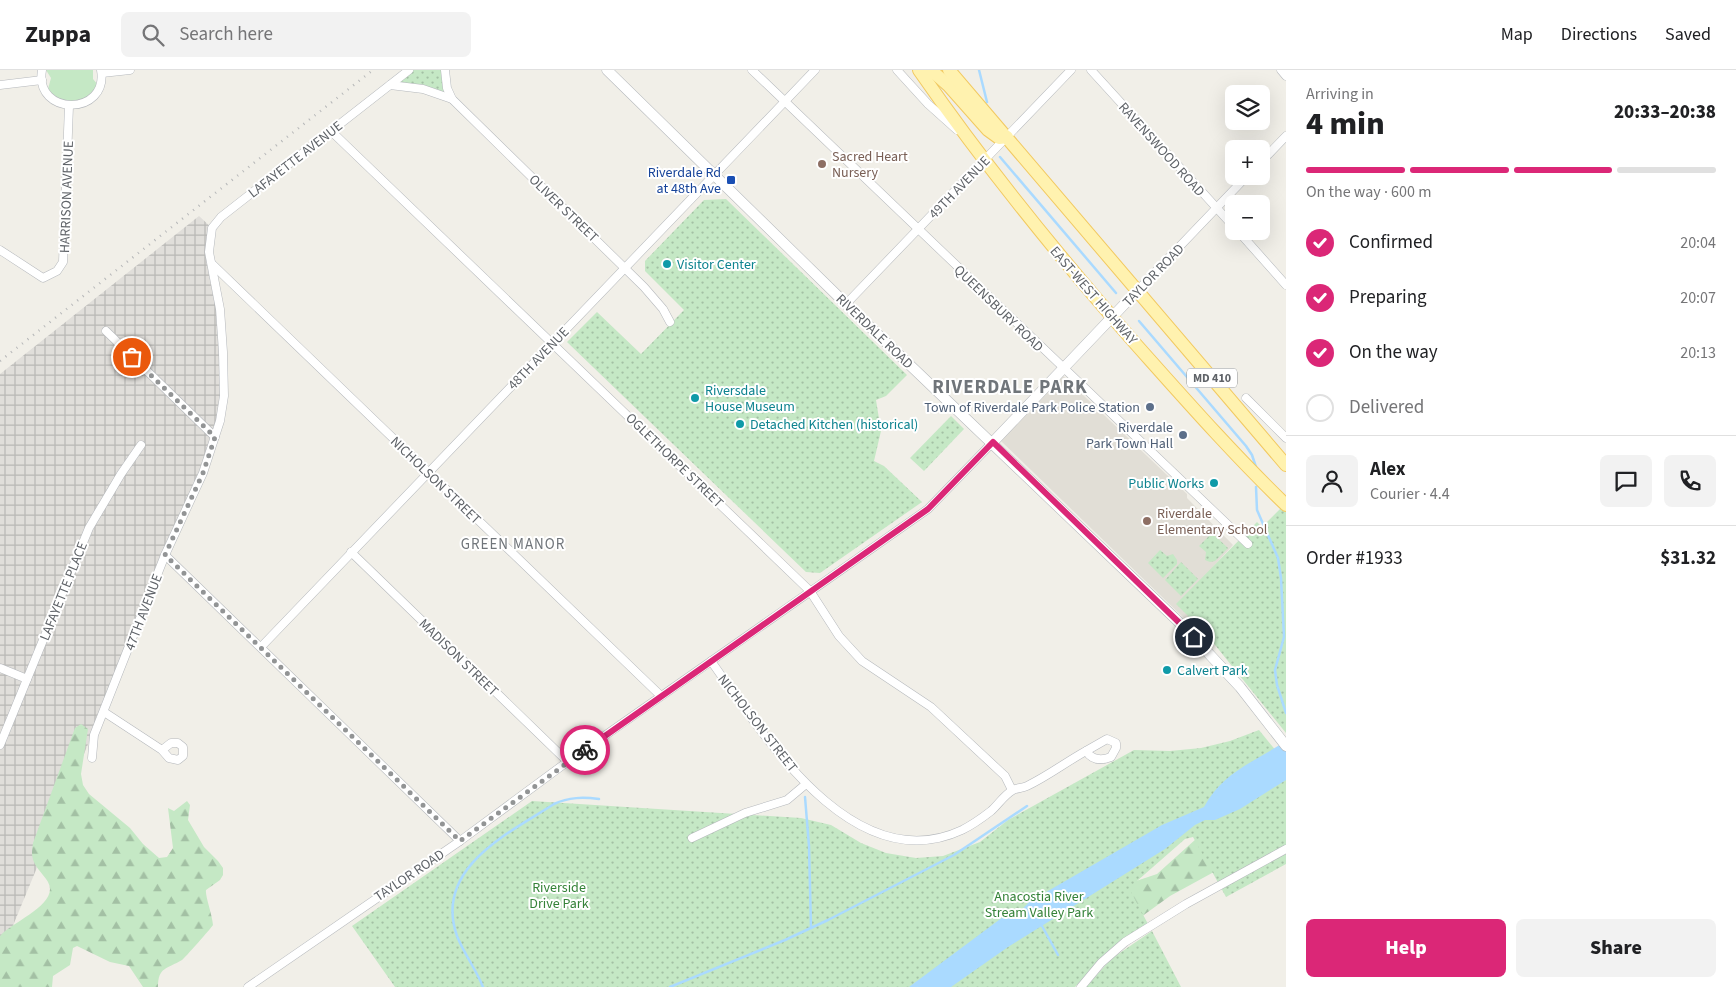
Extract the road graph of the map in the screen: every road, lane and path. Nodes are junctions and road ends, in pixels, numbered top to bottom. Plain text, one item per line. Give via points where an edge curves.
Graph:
1 (42, 70) edge
2 (130, 70) edge
3 (409, 70) edge
4 (445, 70) edge
5 (606, 70) edge
6 (752, 70) edge
7 (815, 70) edge
8 (896, 70) edge
9 (919, 70) edge
10 (931, 70) edge
11 (949, 70) edge
12 (1071, 70) edge
13 (1091, 70) edge
14 (1281, 70) edge
15 (102, 72) edge
16 (1286, 76) edge
17 (42, 80) junction
18 (0, 85) edge
19 (390, 85) junction
20 (452, 99) junction
21 (785, 102) junction
22 (69, 106) junction
23 (331, 131) junction
24 (1286, 136) edge
25 (1007, 137) junction
26 (967, 138) junction
27 (1270, 153) edge
28 (983, 162) junction
29 (715, 174) junction
30 (1239, 185) edge
31 (1217, 208) junction
32 (1225, 217) edge
33 (918, 230) junction
34 (1246, 240) edge
35 (0, 250) edge
36 (212, 264) junction
37 (625, 268) junction
38 (1286, 284) edge
39 (1137, 292) junction
40 (846, 304) junction
41 (1112, 317) junction
42 (670, 322) dead end
43 (106, 331) dead end
44 (553, 342) junction
45 (1062, 369) junction
46 (1246, 398) dead end
47 (215, 437) junction
48 (1286, 438) edge
49 (993, 442) junction
50 (141, 445) dead end
51 (1286, 465) edge
52 (428, 472) junction
53 (1286, 505) edge
54 (1248, 544) dead end
55 (351, 552) junction
56 (165, 555) junction
57 (810, 591) junction
58 (261, 647) junction
59 (710, 661) junction
60 (0, 668) edge
61 (27, 679) junction
62 (661, 696) junction
63 (104, 712) junction
64 (0, 745) edge
65 (1286, 746) edge
66 (162, 750) dead end
67 (1086, 751) dead end
68 (92, 758) dead end
69 (568, 762) junction
70 (806, 784) junction
71 (1012, 790) junction
72 (692, 838) dead end
73 (460, 841) junction
74 (1286, 849) edge
75 (248, 987) edge
76 (1081, 987) edge

1 - 17 street
2 - 15 street
3 - 19 street, LAFAYETTE AVENUE
4 - 20 street
5 - 29 street, RIVERDALE ROAD
6 - 21 street, QUEENSBURY ROAD
7 - 21 street, 48TH AVENUE
8 - 26 street
9 - 26 main road, EAST-WEST HIGHWAY / MD 410
10 - 25 main road via 988,130 999,138
11 - 25 main road, MD 410
12 - 25 street, 49TH AVENUE
13 - 31 street, RAVENSWOOD ROAD
14 - 16 street
15 - 22 street via 100,85 93,97
17 - 18 street
17 - 22 street via 51,98
19 - 20 street, OLIVER STREET via 423,89
19 - 23 street, LAFAYETTE AVENUE
20 - 37 street, OLIVER STREET
21 - 29 street, 48TH AVENUE
21 - 33 street, QUEENSBURY ROAD
22 - 35 street, HARRISON AVENUE via 64,258 57,271 43,278
23 - 36 street, LAFAYETTE AVENUE via 215,223 210,244
23 - 44 street, OGLETHORPE STREET
24 - 27 street
25 - 28 street, 49TH AVENUE
25 - 39 main road, MD 410
26 - 28 main road, EAST-WEST HIGHWAY / MD 410
28 - 33 street, 49TH AVENUE
28 - 41 main road, EAST-WEST HIGHWAY / MD 410
29 - 37 street, 48TH AVENUE
29 - 40 street, RIVERDALE ROAD
30 - 31 street, TAYLOR ROAD
31 - 32 street, RAVENSWOOD ROAD
31 - 39 street, TAYLOR ROAD
33 - 40 street, 49TH AVENUE
33 - 45 street, QUEENSBURY ROAD
34 - 38 street
36 - 47 street, 47TH AVENUE via 220,309 224,378 222,409
36 - 52 street, NICHOLSON STREET
37 - 42 street, OLIVER STREET via 656,300
37 - 44 street, 48TH AVENUE
39 - 41 street, TAYLOR ROAD
39 - 51 main road, MD 410
40 - 49 street, RIVERDALE ROAD
41 - 45 street, TAYLOR ROAD
41 - 53 main road, EAST-WEST HIGHWAY / MD 410 via 1225,444
43 - 47 street
44 - 52 street, 48TH AVENUE
44 - 57 street, OGLETHORPE STREET
45 - 49 street, TAYLOR ROAD
45 - 54 street, QUEENSBURY ROAD
46 - 48 street
47 - 56 street, 47TH AVENUE via 203,473
49 - 57 street, TAYLOR ROAD via 928,509
49 - 65 street, RIVERDALE ROAD via 1184,627 1240,687
50 - 61 street, LAFAYETTE PLACE via 116,480 89,528
52 - 55 street, 48TH AVENUE
52 - 62 street, NICHOLSON STREET
55 - 58 street, 48TH AVENUE
55 - 69 street, MADISON STREET
56 - 58 street
56 - 63 street, 47TH AVENUE
57 - 59 street, TAYLOR ROAD
57 - 71 street, OGLETHORPE STREET via 839,636 862,661 931,707 1005,776
58 - 73 street
59 - 62 street, TAYLOR ROAD
59 - 70 street, NICHOLSON STREET via 784,761
60 - 61 street
61 - 64 street, LAFAYETTE PLACE
62 - 69 street, TAYLOR ROAD
63 - 66 street
63 - 68 street, 47TH AVENUE via 94,736
67 - 71 street via 1026,787
69 - 73 street, TAYLOR ROAD
70 - 71 street, NICHOLSON STREET via 866,828 904,840 935,838 963,829 990,811
70 - 72 street via 788,800 745,813
73 - 75 street, TAYLOR ROAD
74 - 76 street via 1126,942

